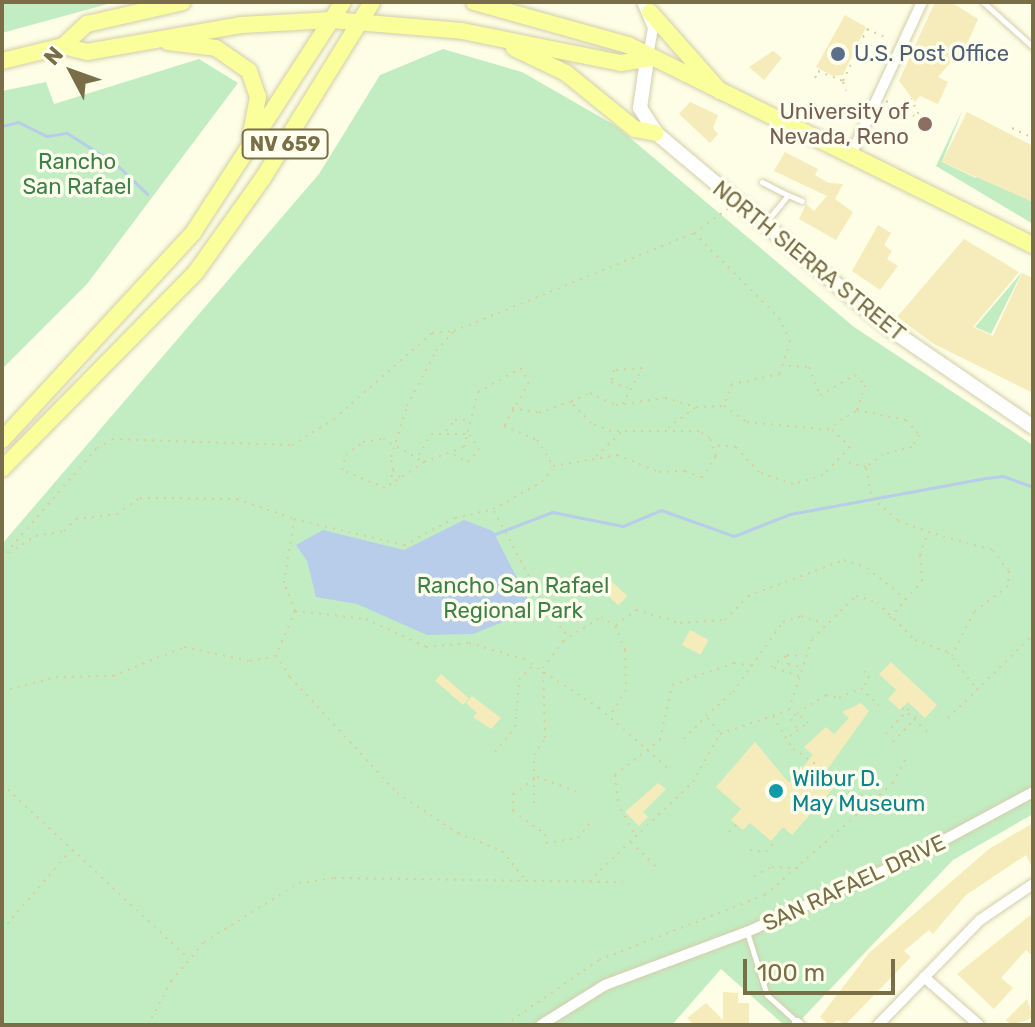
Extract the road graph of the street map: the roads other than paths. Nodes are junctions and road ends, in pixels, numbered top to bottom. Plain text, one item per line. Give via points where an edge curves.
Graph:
1 (183, 2) edge
2 (343, 2) edge
3 (372, 2) edge
4 (474, 2) edge
5 (922, 2) edge
6 (983, 2) edge
7 (498, 5) edge
8 (646, 7) edge
9 (332, 20) junction
10 (360, 21) junction
11 (491, 37) junction
12 (150, 39) junction
13 (63, 46) junction
14 (1033, 47) edge
15 (647, 59) junction
16 (2, 61) edge
17 (724, 95) junction
18 (656, 133) junction
19 (850, 157) junction
20 (762, 182) dead end
21 (228, 185) junction
22 (788, 195) junction
23 (802, 201) dead end
24 (764, 225) junction
25 (1033, 245) edge
26 (1033, 427) edge
27 (2, 440) edge
28 (2, 469) edge
29 (1033, 792) edge
30 (1033, 884) edge
31 (747, 932) junction
32 (924, 977) junction
33 (798, 1024) edge
34 (541, 1025) edge
35 (878, 1025) edge
36 (979, 1025) edge

1 - 13 main road via 87,24
2 - 9 main road, NV 659
3 - 10 main road, NV 659
4 - 7 main road
5 - 19 street
6 - 14 lane
7 - 15 main road via 606,37
8 - 15 street
8 - 17 main road
9 - 10 main road
9 - 12 main road
9 - 21 main road, NV 659
10 - 11 main road
10 - 28 main road, NV 659 via 263,178 196,272
11 - 15 main road via 621,63
11 - 18 main road via 566,73 635,129
12 - 13 main road via 87,52
12 - 21 main road via 216,48 249,71 258,112
13 - 16 main road
15 - 17 main road
15 - 18 main road, NORTH SIERRA STREET via 640,108
17 - 19 main road
18 - 24 main road, NORTH SIERRA STREET
19 - 25 main road
20 - 22 lane
21 - 27 main road, NV 659 via 143,291
22 - 23 lane
22 - 24 lane
24 - 26 main road, NORTH SIERRA STREET via 912,346
29 - 31 street, SAN RAFAEL DRIVE via 924,852
30 - 32 street via 980,920
31 - 33 lane via 767,995
31 - 34 street, SAN RAFAEL DRIVE via 630,974
32 - 35 street
32 - 36 street

